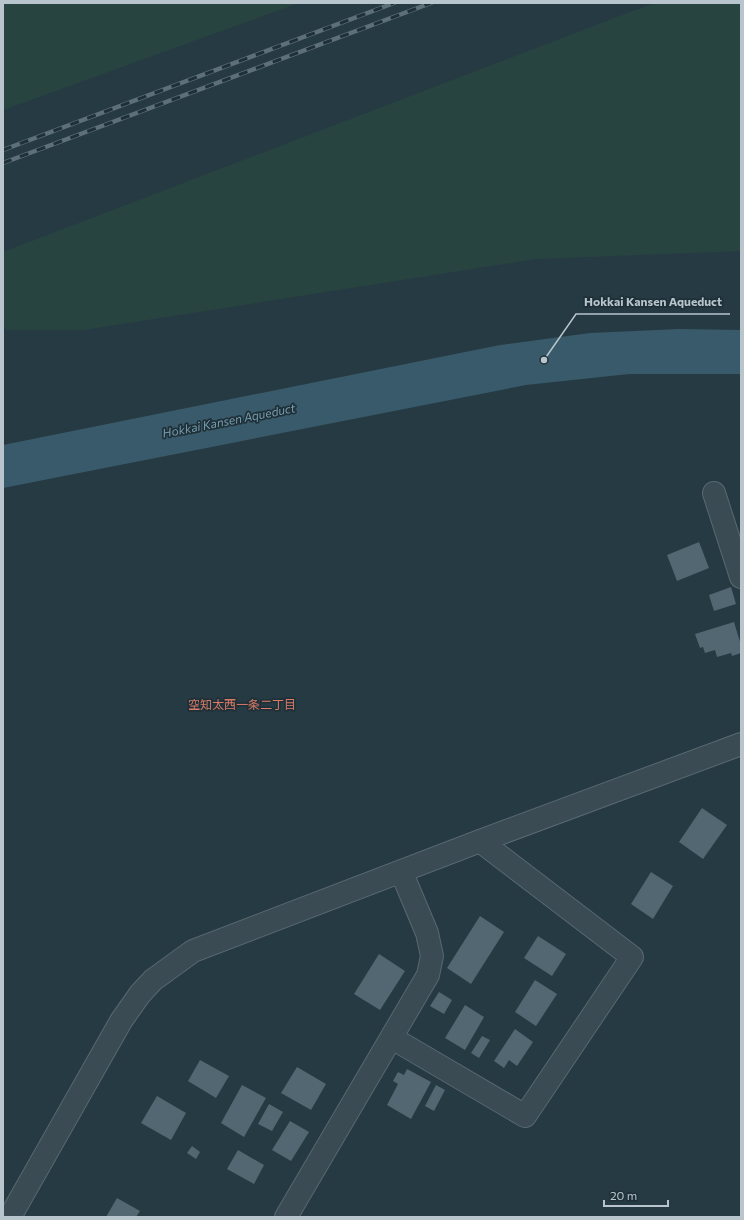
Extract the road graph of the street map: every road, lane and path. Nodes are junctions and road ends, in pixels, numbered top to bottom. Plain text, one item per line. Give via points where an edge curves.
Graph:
1 (714, 493) dead end
2 (741, 577) edge
3 (741, 744) edge
4 (480, 841) junction
5 (401, 871) junction
6 (392, 1038) junction
7 (10, 1217) edge
8 (286, 1217) edge

1 - 2 street
3 - 4 street
4 - 5 street
4 - 6 street via 632,957 525,1116
5 - 6 street via 427,933 432,956 428,975
5 - 7 street via 193,951 153,980 121,1021
6 - 8 street

